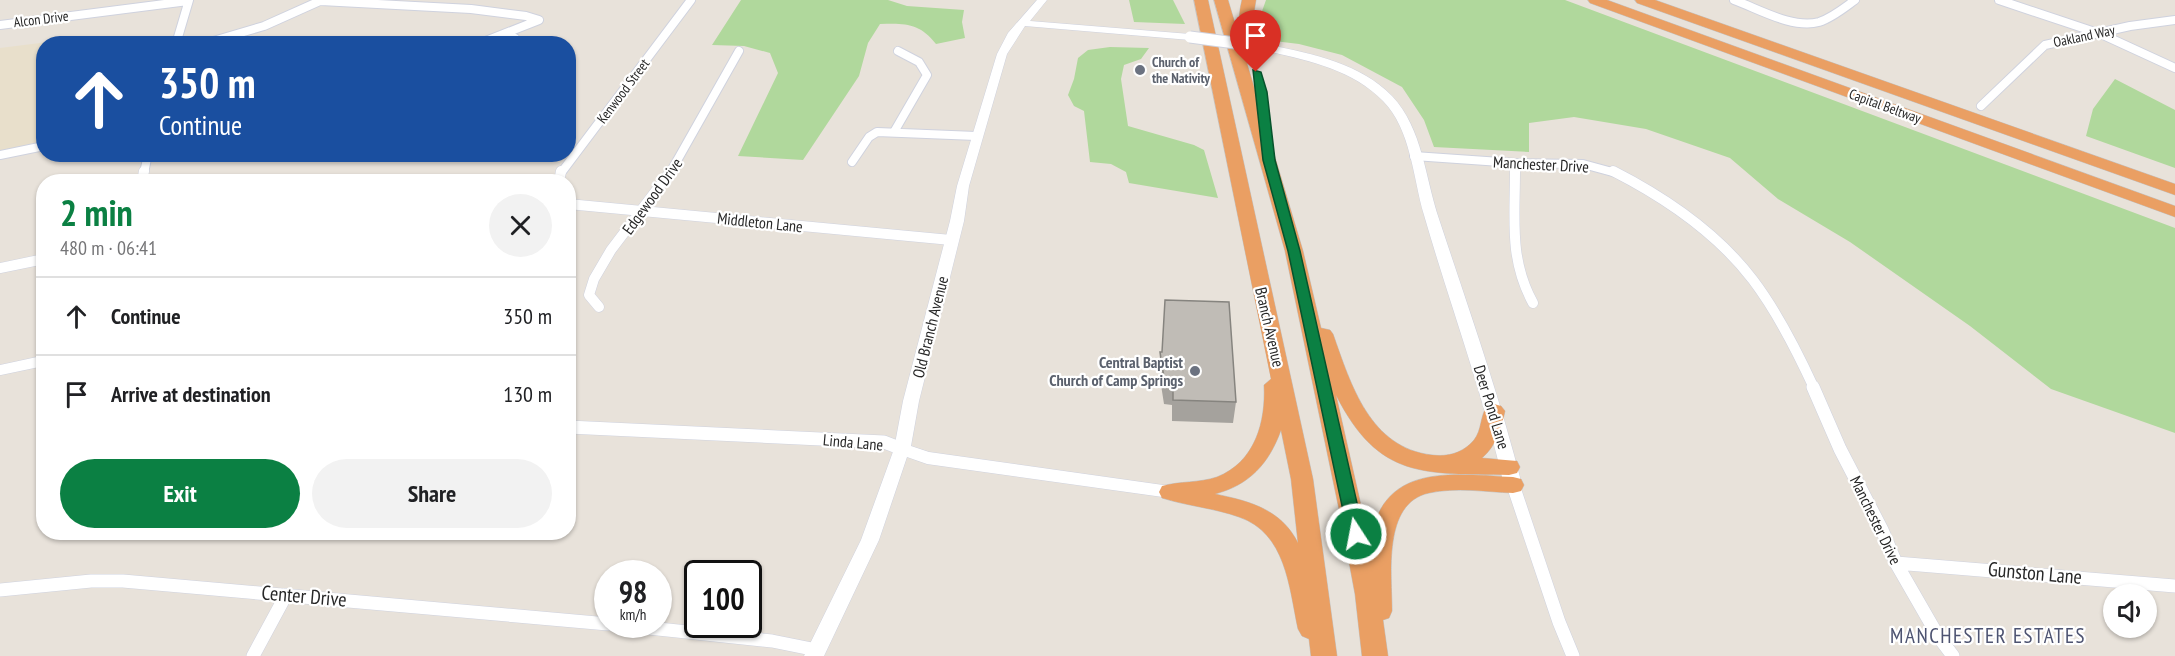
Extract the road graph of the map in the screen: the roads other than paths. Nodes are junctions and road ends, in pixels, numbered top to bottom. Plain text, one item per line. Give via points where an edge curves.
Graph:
1 (188, 0) edge
2 (322, 0) edge
3 (691, 0) edge
4 (1042, 0) edge
5 (1191, 0) edge
6 (1201, 0) edge
7 (1221, 0) edge
8 (1248, 0) edge
9 (1593, 0) edge
10 (1642, 0) edge
11 (1734, 0) edge
12 (1855, 0) edge
13 (1999, 0) edge
14 (2175, 20) edge
15 (1022, 23) junction
16 (0, 25) edge
17 (2085, 28) junction
18 (2121, 28) junction
19 (505, 34) junction
20 (2101, 34) junction
21 (178, 36) edge
22 (230, 36) edge
23 (500, 36) edge
24 (510, 36) edge
25 (739, 51) dead end
26 (898, 51) dead end
27 (2175, 68) edge
28 (1219, 84) junction
29 (1982, 105) dead end
30 (894, 132) junction
31 (976, 136) junction
32 (36, 148) edge
33 (576, 150) edge
34 (0, 155) edge
35 (1414, 156) junction
36 (1269, 160) junction
37 (852, 162) dead end
38 (1515, 163) junction
39 (2175, 190) edge
40 (576, 205) edge
41 (642, 210) junction
42 (2175, 212) edge
43 (951, 240) junction
44 (1294, 251) junction
45 (36, 261) edge
46 (0, 268) edge
47 (1533, 303) dead end
48 (1266, 304) junction
49 (598, 307) dead end
50 (36, 362) edge
51 (0, 370) edge
52 (1494, 411) junction
53 (576, 427) edge
54 (902, 449) junction
55 (1446, 465) junction
56 (1511, 476) junction
57 (1170, 492) junction
58 (1896, 563) junction
59 (2175, 586) edge
60 (0, 590) edge
61 (286, 595) junction
62 (594, 623) edge
63 (672, 631) edge
64 (815, 653) edge
65 (252, 656) edge
66 (1317, 656) edge
67 (1324, 656) edge
68 (1374, 656) edge
69 (1380, 656) edge
70 (1573, 656) edge
71 (1953, 656) edge

1 - 16 street, Alcon Drive
1 - 21 street
2 - 19 street via 538,18
2 - 22 street via 264,26
3 - 33 street, Kenwood Street
4 - 15 street, Old Branch Avenue
5 - 28 highway
6 - 28 highway, Branch Avenue
7 - 36 highway
8 - 36 highway via 1246,34 1261,92
9 - 42 highway, Capital Beltway
10 - 39 highway, Capital Beltway
11 - 12 street via 1811,24 1822,22
13 - 17 street
14 - 18 street, Oakland Way
15 - 31 street, Old Branch Avenue via 1002,54
15 - 35 street, bridge via 1190,37 1258,46 1324,62 1372,85 1397,109
17 - 18 street via 2102,24
17 - 20 street
18 - 20 street, Oakland Way
19 - 23 street
19 - 24 street
20 - 27 street
20 - 29 street, Oakland Way via 2045,45
25 - 41 street, Edgewood Drive via 676,165
26 - 30 street via 918,60 927,75
28 - 48 highway, Branch Avenue
30 - 31 street
30 - 37 street via 873,134
31 - 43 street, Old Branch Avenue
32 - 34 street
35 - 38 street, Manchester Drive
35 - 52 street, Deer Pond Lane
36 - 44 highway
38 - 47 street via 1515,256 1522,283
38 - 58 street, Manchester Drive via 1583,164 1622,175 1666,200 1738,264 1797,350
40 - 41 street, Middleton Lane
41 - 43 street, Middleton Lane
41 - 49 street, Edgewood Drive via 596,275 589,295
43 - 54 street, Old Branch Avenue
44 - 55 highway via 1347,400 1367,430 1398,454 1415,461
44 - 68 highway via 1354,526
45 - 46 street
48 - 57 highway via 1262,315 1275,422 1262,451 1246,470 1225,483
48 - 67 highway, Branch Avenue via 1302,479
50 - 51 street
52 - 55 highway via 1482,447
52 - 56 street, Deer Pond Lane
53 - 54 street, Linda Lane via 884,442
54 - 57 street, Linda Lane via 927,458
54 - 64 street, Old Branch Avenue via 870,540
55 - 56 highway
56 - 69 highway via 1423,485 1398,499 1384,529
56 - 70 street, Deer Pond Lane
57 - 66 highway via 1244,510 1277,529 1290,545
58 - 59 street, Gunston Lane
58 - 71 street, Manchester Drive
60 - 61 street, Center Drive via 123,581
61 - 62 street, Center Drive
61 - 65 street
63 - 64 street, Center Drive via 772,641

